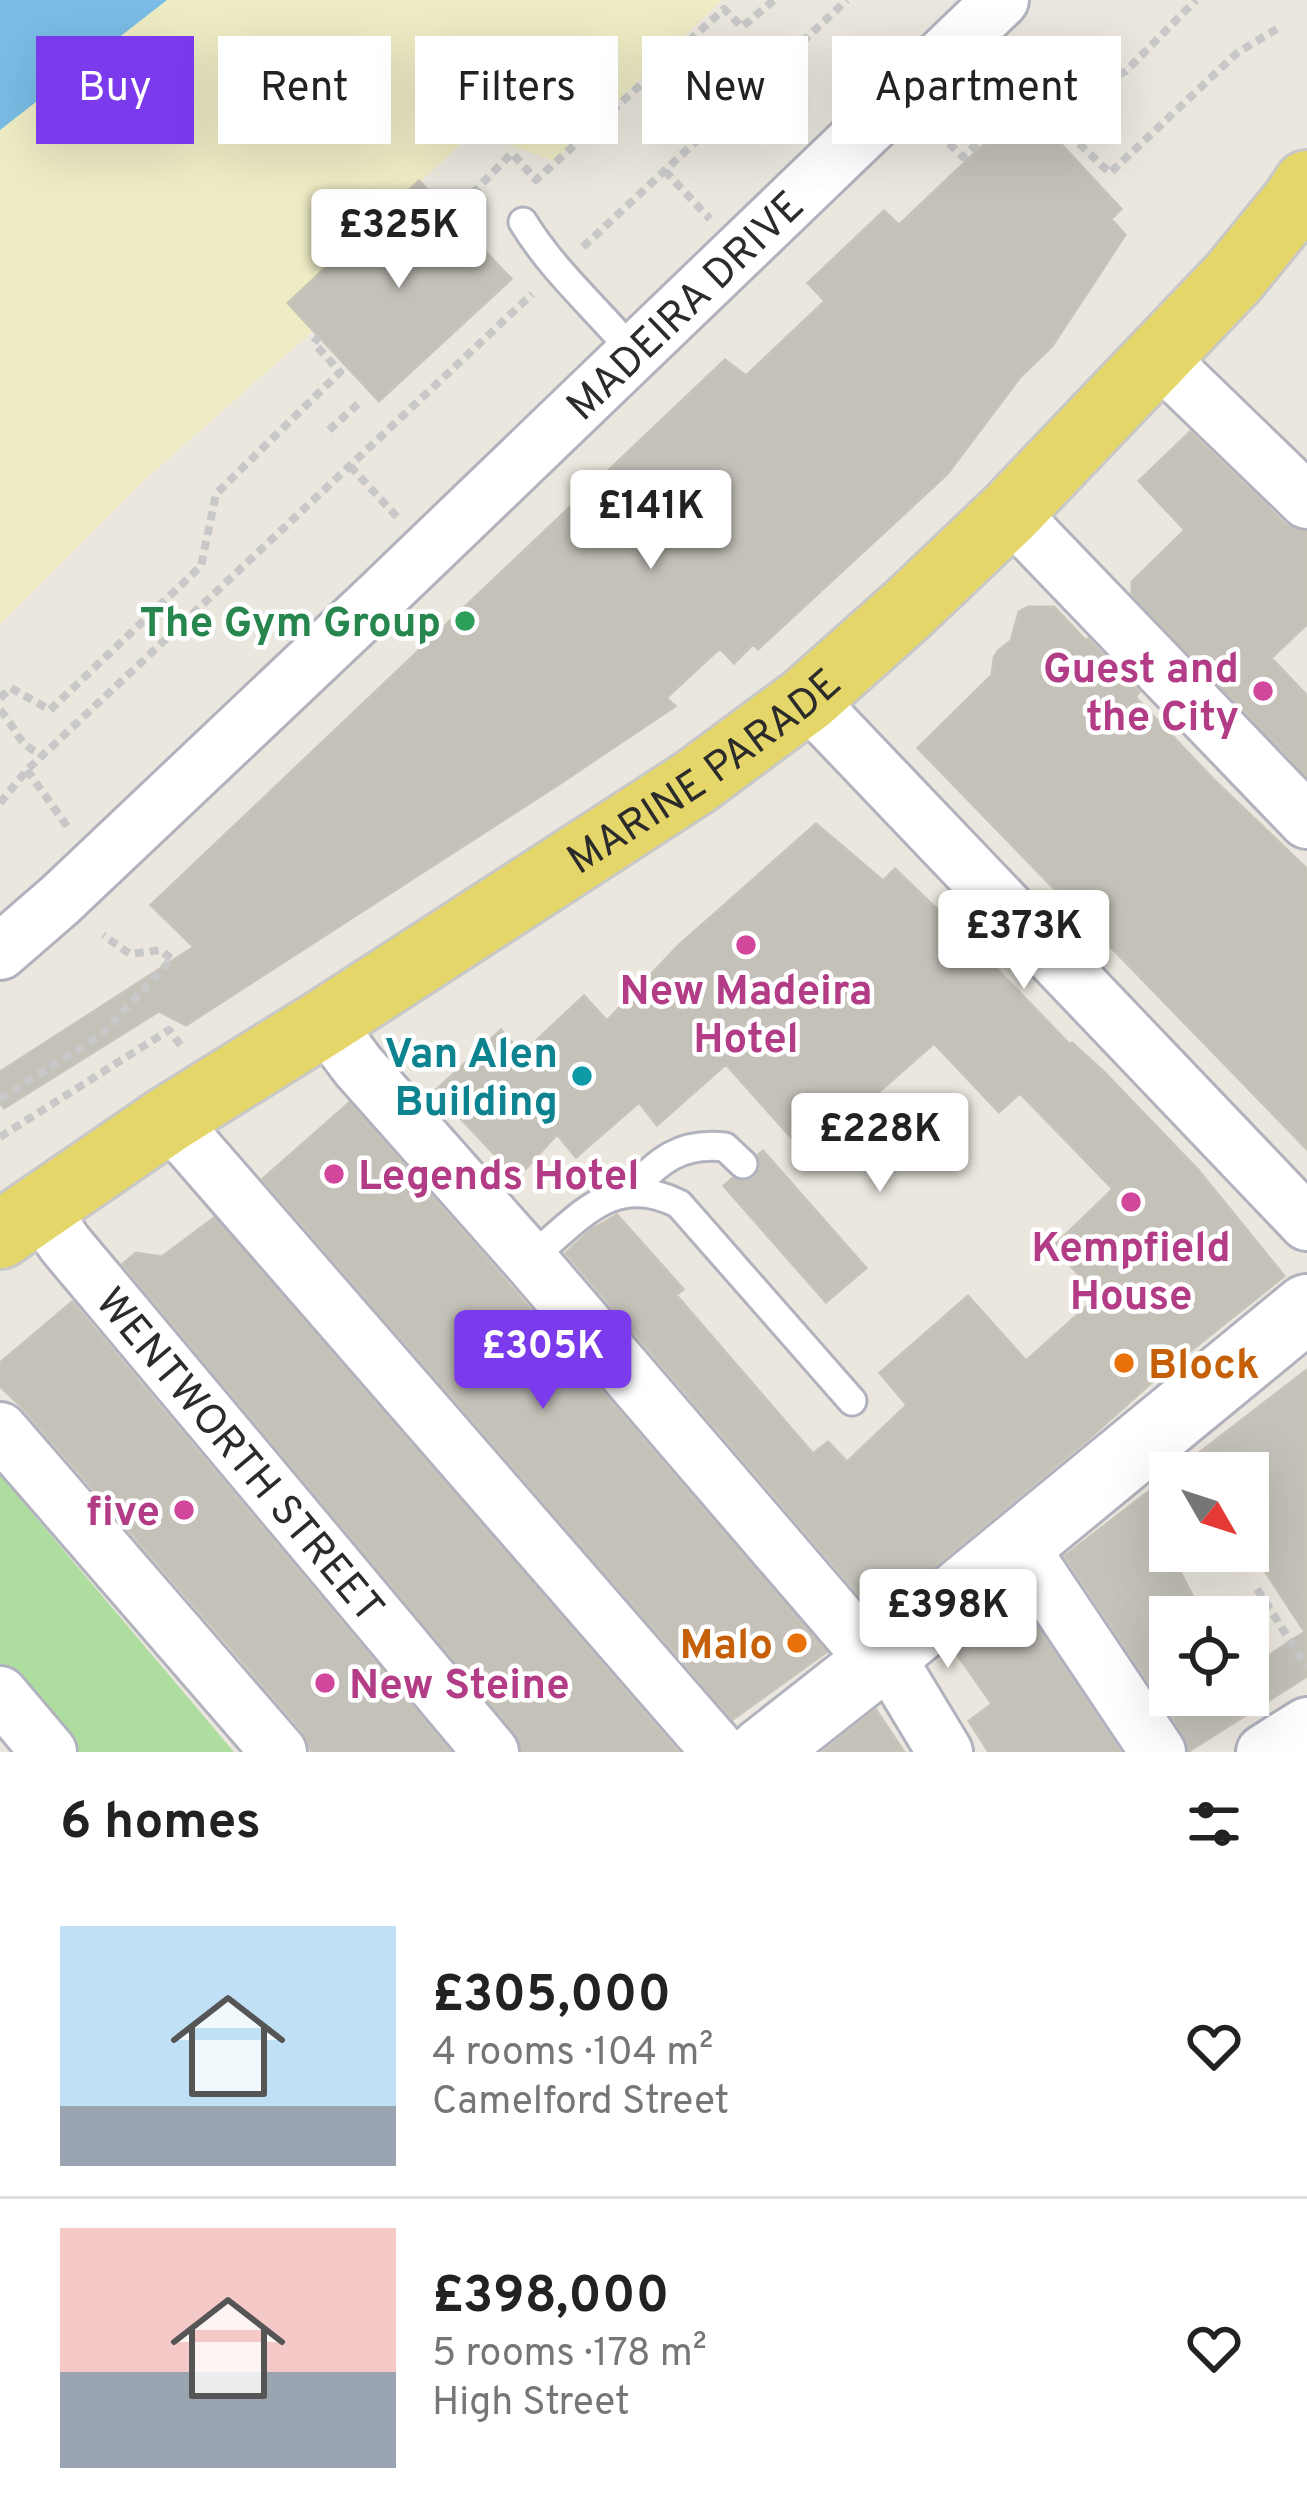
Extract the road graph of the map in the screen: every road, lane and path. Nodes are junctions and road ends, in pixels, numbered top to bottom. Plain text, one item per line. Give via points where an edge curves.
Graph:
1 (773, 0) edge
2 (847, 0) edge
3 (1001, 0) edge
4 (1196, 0) edge
5 (1280, 27) dead end
6 (1121, 74) edge
7 (949, 144) edge
8 (977, 144) edge
9 (1080, 144) edge
10 (1304, 199) edge
11 (452, 215) dead end
12 (523, 222) dead end
13 (557, 271) junction
14 (319, 336) dead end
15 (633, 352) junction
16 (1156, 356) junction
17 (359, 403) dead end
18 (329, 430) dead end
19 (1307, 501) edge
20 (1010, 512) junction
21 (0, 698) edge
22 (807, 699) junction
23 (0, 710) edge
24 (44, 756) junction
25 (0, 803) edge
26 (1307, 821) edge
27 (103, 935) dead end
28 (0, 952) edge
29 (325, 1022) junction
30 (186, 1053) dead end
31 (0, 1099) edge
32 (169, 1119) junction
33 (0, 1137) edge
34 (743, 1163) dead end
35 (630, 1191) junction
36 (20, 1222) edge
37 (1307, 1223) edge
38 (529, 1259) junction
39 (1307, 1308) edge
40 (852, 1401) dead end
41 (0, 1430) edge
42 (1020, 1546) junction
43 (1257, 1589) dead end
44 (879, 1660) junction
45 (1307, 1667) edge
46 (0, 1694) edge
47 (1307, 1725) edge
48 (50, 1752) edge
49 (279, 1752) edge
50 (491, 1752) edge
51 (720, 1752) edge
52 (762, 1752) edge
53 (945, 1752) edge
54 (1158, 1752) edge
55 (1264, 1752) edge

1 - 11 path via 742,27 724,9 536,180 512,153
2 - 13 path
3 - 15 street, MADEIRA DRIVE
4 - 6 path
5 - 9 path via 1237,52 1110,173
7 - 8 path via 963,157
10 - 16 main road, MARINE PARADE
12 - 13 lane
13 - 15 lane
13 - 24 path
14 - 21 path via 314,343 340,372 216,494 201,566 50,710 11,688
15 - 28 street, MADEIRA DRIVE
16 - 19 street
16 - 20 main road, MARINE PARADE
17 - 18 path
20 - 22 main road, MARINE PARADE
20 - 26 street
22 - 29 main road, MARINE PARADE via 695,782
22 - 37 street
23 - 24 path via 23,747
24 - 25 path
27 - 31 path via 130,954 160,950 172,959 101,1035
29 - 32 main road, MARINE PARADE
29 - 38 street
30 - 33 path via 169,1030
32 - 36 main road, MARINE PARADE
32 - 51 street
34 - 35 lane via 725,1147 697,1146 658,1163
35 - 38 lane via 585,1208
35 - 40 lane via 679,1204
36 - 50 street, WENTWORTH STREET via 65,1244
38 - 44 street
39 - 42 main road
41 - 49 street
42 - 44 main road
42 - 54 street
43 - 45 path
44 - 52 main road
44 - 53 street via 896,1671
46 - 48 street
47 - 55 street

